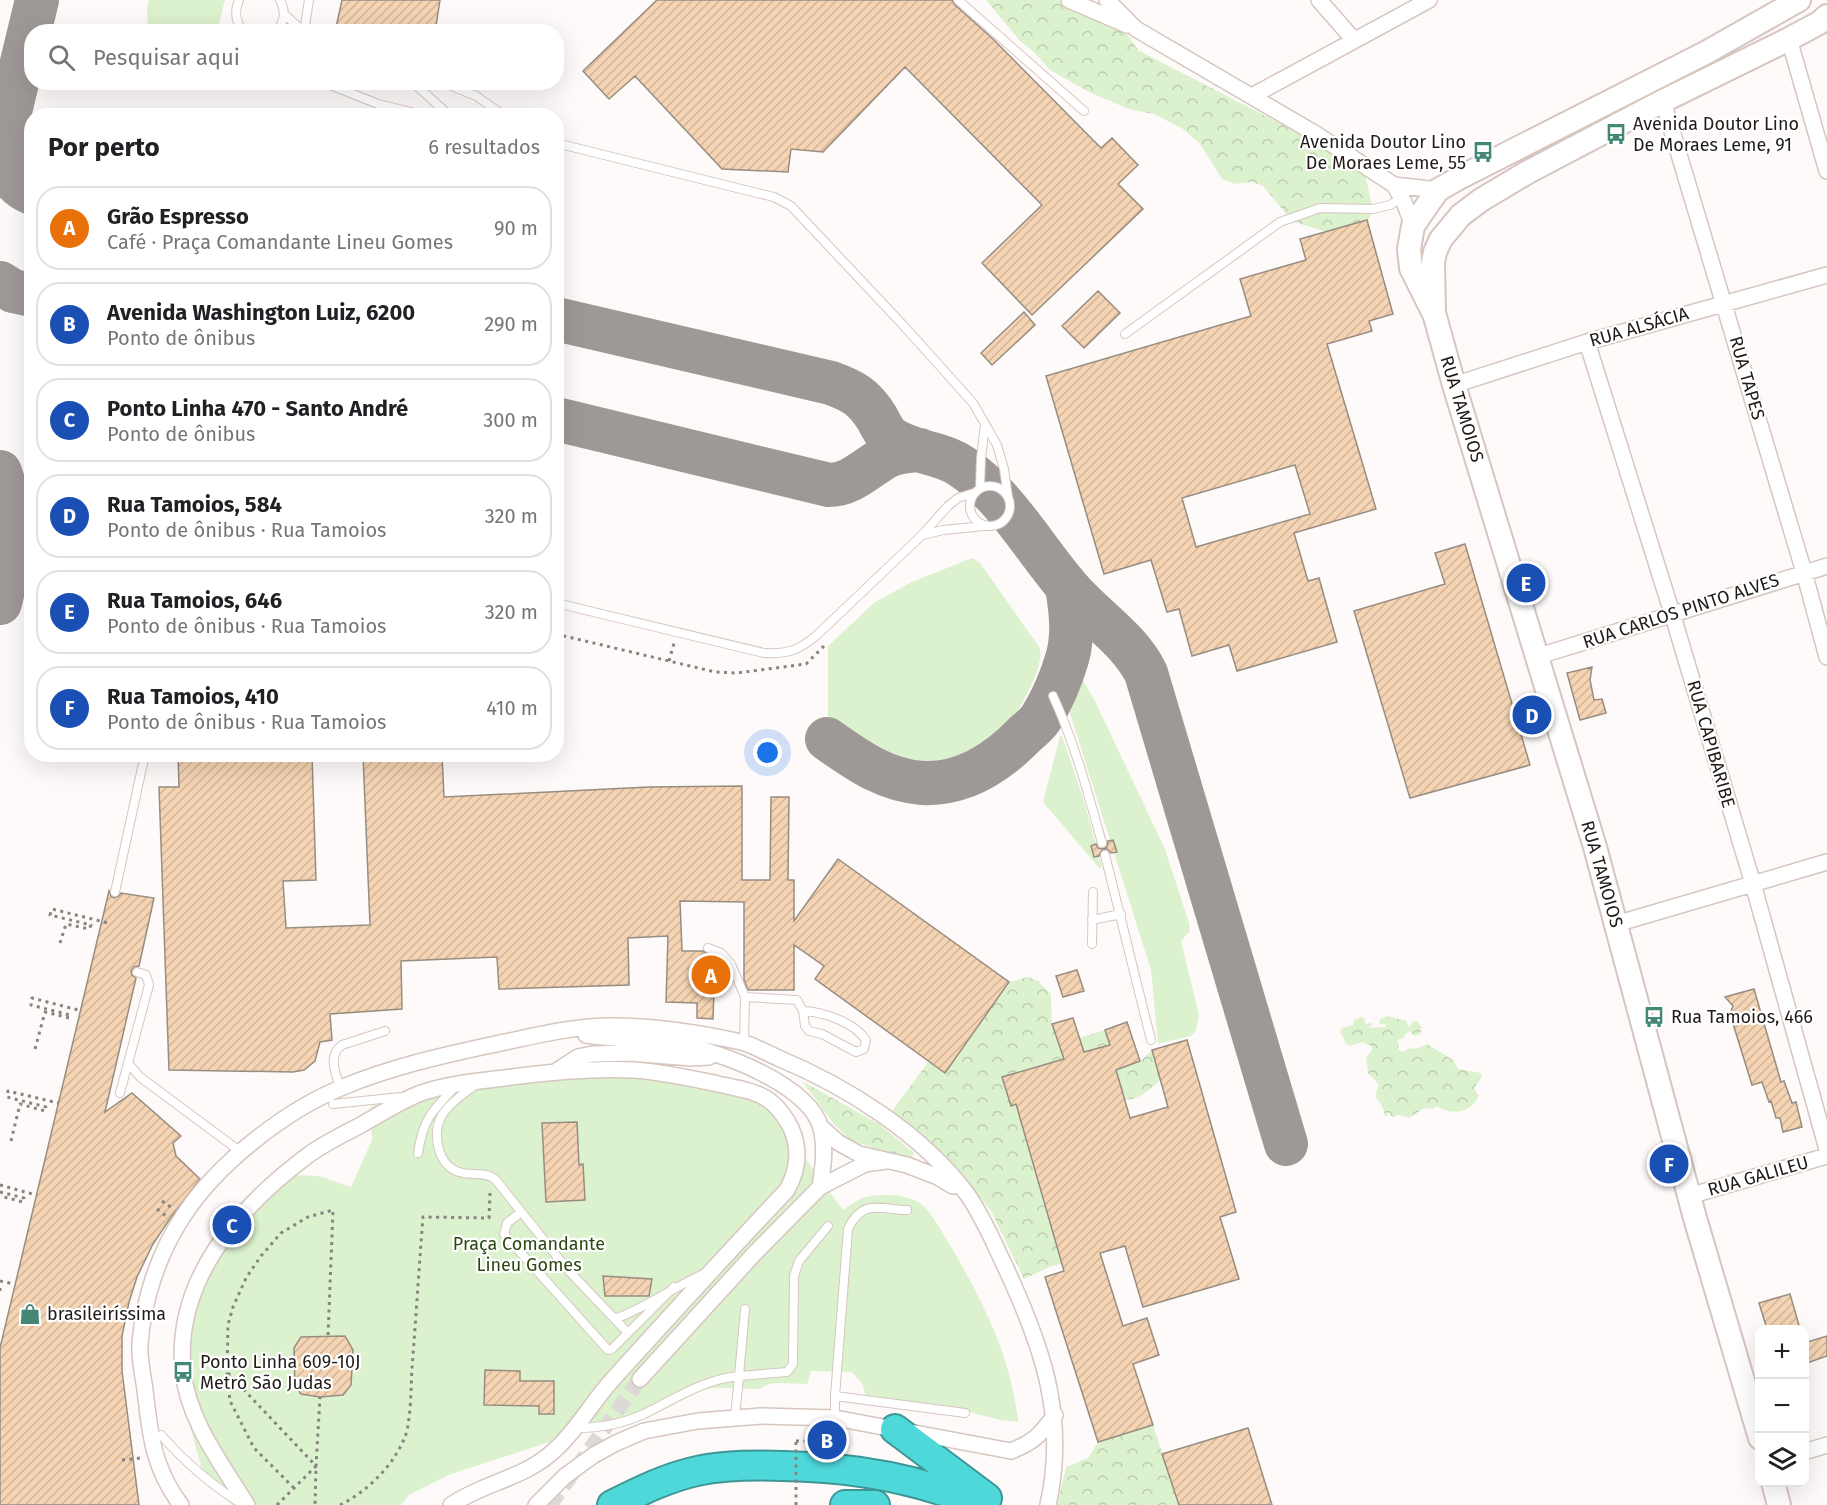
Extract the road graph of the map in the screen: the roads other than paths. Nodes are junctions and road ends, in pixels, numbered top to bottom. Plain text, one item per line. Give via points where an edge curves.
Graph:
1 (280, 0) edge
2 (309, 0) edge
3 (958, 0) edge
4 (1069, 0) edge
5 (1107, 0) edge
6 (1319, 0) edge
7 (1429, 0) edge
8 (1798, 0) edge
9 (238, 2) edge
10 (284, 14) junction
11 (1827, 16) edge
12 (238, 24) edge
13 (281, 24) edge
14 (295, 24) edge
15 (305, 24) edge
16 (1136, 29) junction
17 (1790, 39) junction
18 (1354, 40) junction
19 (343, 90) edge
20 (421, 90) edge
21 (461, 90) edge
22 (1252, 96) junction
23 (1663, 101) junction
24 (394, 108) edge
25 (441, 108) edge
26 (493, 108) edge
27 (1084, 111) dead end
28 (564, 145) edge
29 (1827, 171) edge
30 (1402, 190) junction
31 (1438, 190) junction
32 (1455, 222) junction
33 (1413, 226) junction
34 (1435, 252) junction
35 (1827, 274) edge
36 (1725, 303) junction
37 (1434, 313) junction
38 (1125, 334) dead end
39 (1587, 342) junction
40 (1454, 385) junction
41 (985, 423) junction
42 (977, 490) junction
43 (1008, 497) junction
44 (984, 526) junction
45 (921, 536) junction
46 (1827, 566) edge
47 (1804, 572) junction
48 (564, 605) edge
49 (1672, 613) junction
50 (1536, 657) junction
51 (1827, 657) edge
52 (1053, 696) dead end
53 (144, 762) edge
54 (1102, 843) dead end
55 (1105, 855) dead end
56 (1827, 862) edge
57 (1753, 884) junction
58 (115, 892) dead end
59 (1093, 892) dead end
60 (1121, 914) junction
61 (1092, 920) junction
62 (1616, 924) junction
63 (1092, 944) dead end
64 (708, 948) dead end
65 (137, 972) dead end
66 (745, 997) junction
67 (803, 1011) junction
68 (385, 1031) dead end
69 (546, 1032) junction
70 (1151, 1040) dead end
71 (744, 1043) junction
72 (717, 1056) junction
73 (128, 1063) junction
74 (555, 1071) junction
75 (485, 1080) junction
76 (458, 1084) junction
77 (340, 1088) junction
78 (120, 1093) dead end
79 (421, 1094) junction
80 (333, 1104) dead end
81 (821, 1127) junction
82 (1827, 1149) edge
83 (242, 1152) junction
84 (418, 1153) dead end
85 (1827, 1156) edge
86 (886, 1161) junction
87 (820, 1187) junction
88 (966, 1193) junction
89 (1689, 1196) junction
90 (907, 1210) dead end
91 (521, 1212) junction
92 (828, 1226) dead end
93 (712, 1271) junction
94 (674, 1287) junction
95 (745, 1309) dead end
96 (615, 1319) junction
97 (628, 1333) junction
98 (739, 1376) junction
99 (640, 1379) tunnel mouth
100 (835, 1396) junction
101 (965, 1413) dead end
102 (1055, 1415) junction
103 (735, 1418) junction
104 (835, 1418) junction
105 (576, 1428) junction
106 (895, 1429) junction
107 (1759, 1433) edge
108 (161, 1435) dead end
109 (1827, 1445) edge
110 (1809, 1450) edge
111 (1774, 1487) edge
112 (473, 1499) edge
113 (181, 1505) edge
114 (245, 1505) edge
115 (451, 1505) edge
116 (536, 1505) edge
117 (612, 1505) edge
118 (980, 1505) edge
119 (996, 1505) edge
120 (1048, 1505) edge
121 (1779, 1505) edge

1 - 10 lane
2 - 15 lane
3 - 27 lane
4 - 16 street
5 - 16 street
6 - 18 street
7 - 18 street
8 - 31 main road via 1707,52
9 - 12 lane
10 - 13 lane
10 - 14 lane
11 - 17 main road, RUA TAMOIOS
16 - 22 street
17 - 23 main road, RUA TAMOIOS
17 - 29 street
18 - 22 street
19 - 24 lane
20 - 25 lane
21 - 26 lane
22 - 30 street
23 - 32 main road, RUA TAMOIOS via 1528,172 1480,200
23 - 36 street, RUA TAPES
28 - 41 lane via 774,197 791,206 973,403
30 - 31 street
30 - 33 street
30 - 38 lane via 1390,205 1373,209 1320,208 1280,222
31 - 32 main road via 1452,204
31 - 33 main road
32 - 34 main road, RUA TAMOIOS
33 - 34 main road via 1422,244
33 - 37 main road, RUA TAMOIOS via 1411,268
34 - 37 main road, RUA TAMOIOS
35 - 36 street, RUA ALSÁCIA
36 - 39 street, RUA ALSÁCIA
36 - 47 street, RUA TAPES
37 - 40 main road, RUA TAMOIOS
39 - 40 street, RUA ALSÁCIA
39 - 49 street, RUA CAPIBARIBE
40 - 50 main road, RUA TAMOIOS
41 - 42 lane
41 - 43 lane via 997,445
42 - 43 lane via 994,486
42 - 44 lane via 970,500 972,516
42 - 45 lane via 958,498
43 - 44 lane via 1011,505 1006,520 992,527
44 - 45 lane
45 - 48 lane via 803,647 784,654
46 - 47 street, RUA CARLOS PINTO ALVES
47 - 49 street, RUA CARLOS PINTO ALVES
47 - 51 street, RUA TAPES
49 - 50 street, RUA CARLOS PINTO ALVES
49 - 57 street, RUA CAPIBARIBE
50 - 62 main road, RUA TAMOIOS
52 - 54 lane via 1067,727
53 - 58 lane
55 - 60 lane
56 - 57 street
57 - 62 street
57 - 82 street, RUA CAPIBARIBE
59 - 61 lane
60 - 61 lane
60 - 70 lane
61 - 63 lane
62 - 89 main road, RUA TAMOIOS
64 - 66 lane via 721,953 731,964
65 - 73 lane via 146,975 150,985
66 - 67 lane via 797,1000
66 - 71 lane
67 - 67 lane via 809,1031 856,1052 864,1049 866,1040 862,1034 833,1017
68 - 77 lane via 336,1049 333,1060
69 - 71 street via 611,1026 671,1030
69 - 72 street via 681,1045
69 - 77 street via 428,1058
71 - 88 street via 801,1067 858,1098 908,1134
72 - 74 street via 592,1054 578,1057
72 - 81 street via 773,1077 812,1111
73 - 78 lane
73 - 83 lane via 140,1077
74 - 75 street
74 - 93 street via 675,1074 756,1093 779,1110 796,1139 796,1174 787,1190
75 - 76 street
75 - 91 lane via 448,1108 439,1122 438,1151 446,1164 457,1171 490,1175
76 - 79 street
76 - 84 lane via 427,1120
77 - 83 street via 289,1115
79 - 80 lane
79 - 114 street via 308,1155 261,1194 232,1225 201,1271 183,1331 183,1372 193,1414
81 - 86 street via 847,1148
81 - 87 street via 824,1153
83 - 113 street via 184,1214 165,1250 145,1306 140,1348 148,1423 155,1456
85 - 89 street, RUA GALILEU
86 - 87 street via 865,1164
86 - 88 street via 938,1177
87 - 99 street
88 - 102 street via 1032,1328
89 - 107 main road, RUA TAMOIOS
90 - 100 lane via 861,1210 848,1229
91 - 96 lane via 567,1269
91 - 97 lane via 504,1228 507,1240 608,1350
92 - 98 lane via 799,1262 794,1276 791,1369
93 - 94 lane
93 - 105 street via 611,1382
94 - 96 lane via 638,1311
94 - 97 lane
95 - 98 lane
96 - 97 lane
98 - 103 lane
98 - 105 lane via 698,1386 616,1424
100 - 101 lane
100 - 104 lane
102 - 106 street via 1040,1436 1011,1450
102 - 120 street via 1054,1476
103 - 104 street
103 - 116 street via 644,1431 616,1443 565,1476
104 - 106 street
105 - 112 street via 536,1466
106 - 119 highway
108 - 114 lane via 179,1456
109 - 110 street
111 - 121 main road
112 - 115 street
117 - 118 highway via 659,1482 698,1471 768,1465 861,1471 918,1483

